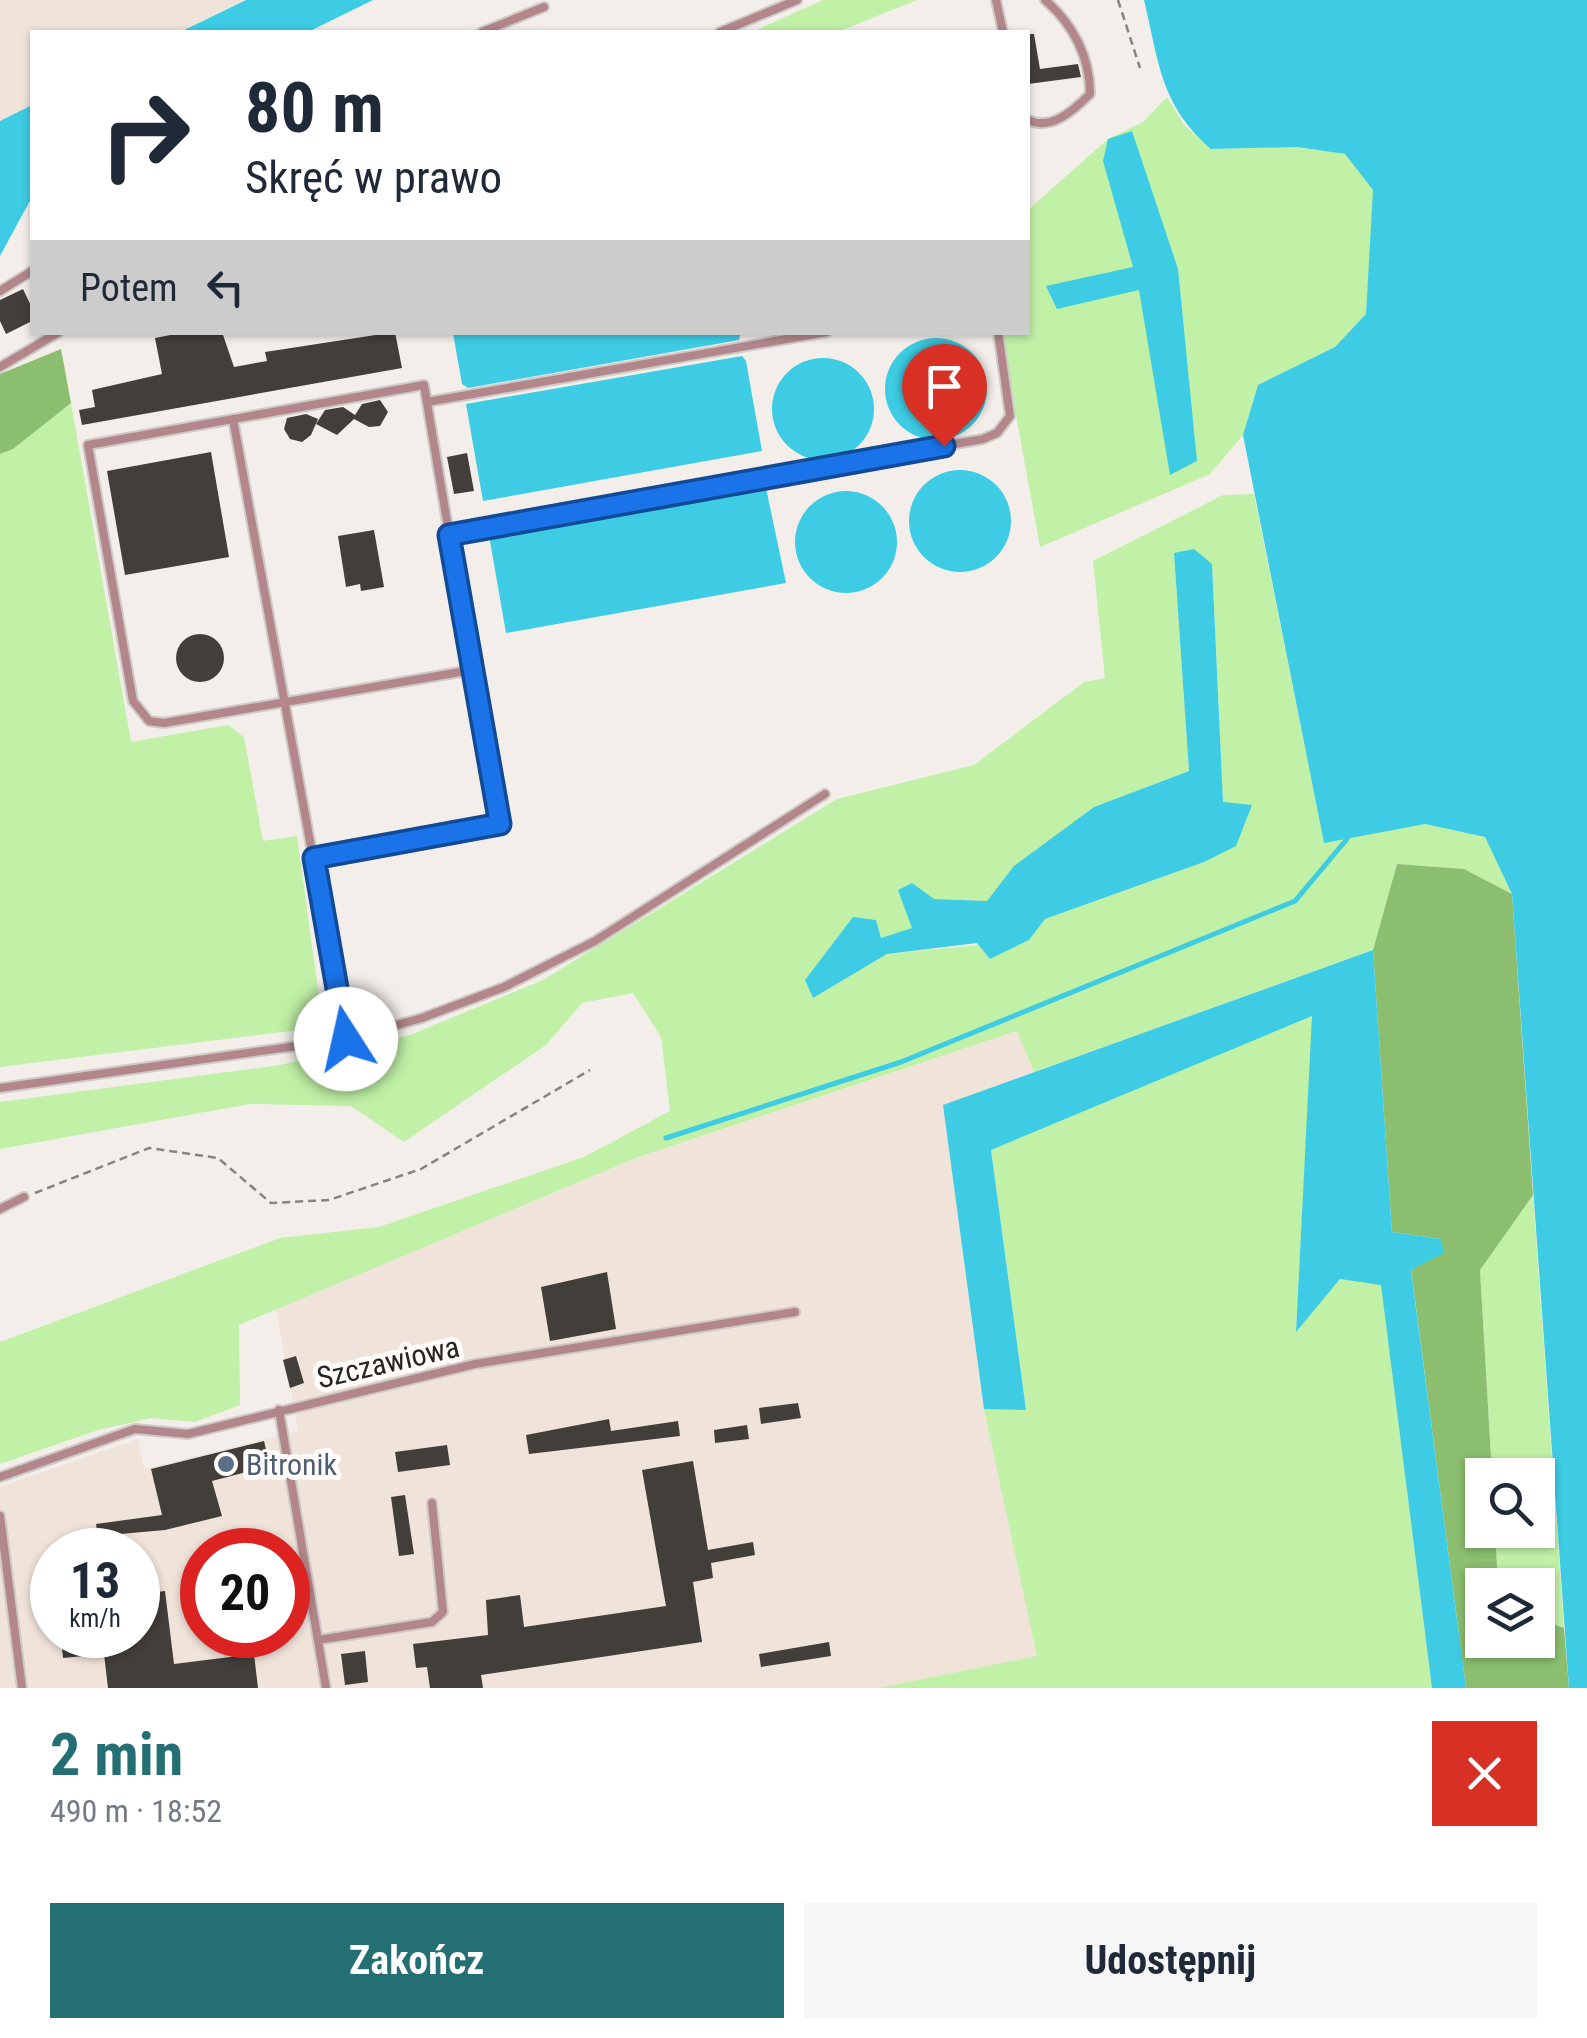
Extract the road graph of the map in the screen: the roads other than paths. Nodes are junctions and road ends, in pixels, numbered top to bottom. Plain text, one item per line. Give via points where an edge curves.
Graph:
1 (797, 0) edge
2 (996, 0) edge
3 (1045, 0) edge
4 (544, 7) dead end
5 (487, 30) edge
6 (725, 30) edge
7 (1003, 30) edge
8 (1030, 121) edge
9 (30, 273) edge
10 (0, 291) edge
11 (53, 335) edge
12 (810, 335) edge
13 (998, 335) edge
14 (0, 367) edge
15 (427, 402) junction
16 (233, 419) junction
17 (449, 535) junction
18 (472, 670) junction
19 (285, 704) junction
20 (826, 794) dead end
21 (314, 858) junction
22 (346, 1039) junction
23 (0, 1088) edge
24 (24, 1197) road end
25 (0, 1209) edge
26 (795, 1312) dead end
27 (279, 1410) junction
28 (0, 1477) edge
29 (432, 1503) dead end
30 (0, 1516) edge
31 (318, 1640) junction
32 (22, 1688) edge
33 (326, 1688) edge

1 - 6 lane
2 - 7 lane
3 - 8 lane via 1070,22 1090,94 1056,121
4 - 5 lane
9 - 10 lane
11 - 14 lane
12 - 15 lane
13 - 17 lane via 1010,416 982,439
15 - 16 lane via 424,386
15 - 17 lane
16 - 19 lane
16 - 19 lane via 88,445 133,701 156,723
17 - 18 lane
18 - 19 lane
18 - 21 lane via 500,824
19 - 21 lane
20 - 22 lane via 553,964 422,1018
21 - 22 lane
22 - 23 lane
24 - 25 lane
26 - 27 lane, Szczawiowa via 475,1364
27 - 28 lane, Szczawiowa via 188,1434 136,1428
27 - 31 lane
29 - 31 lane via 444,1612 432,1622
30 - 32 lane
31 - 33 lane

